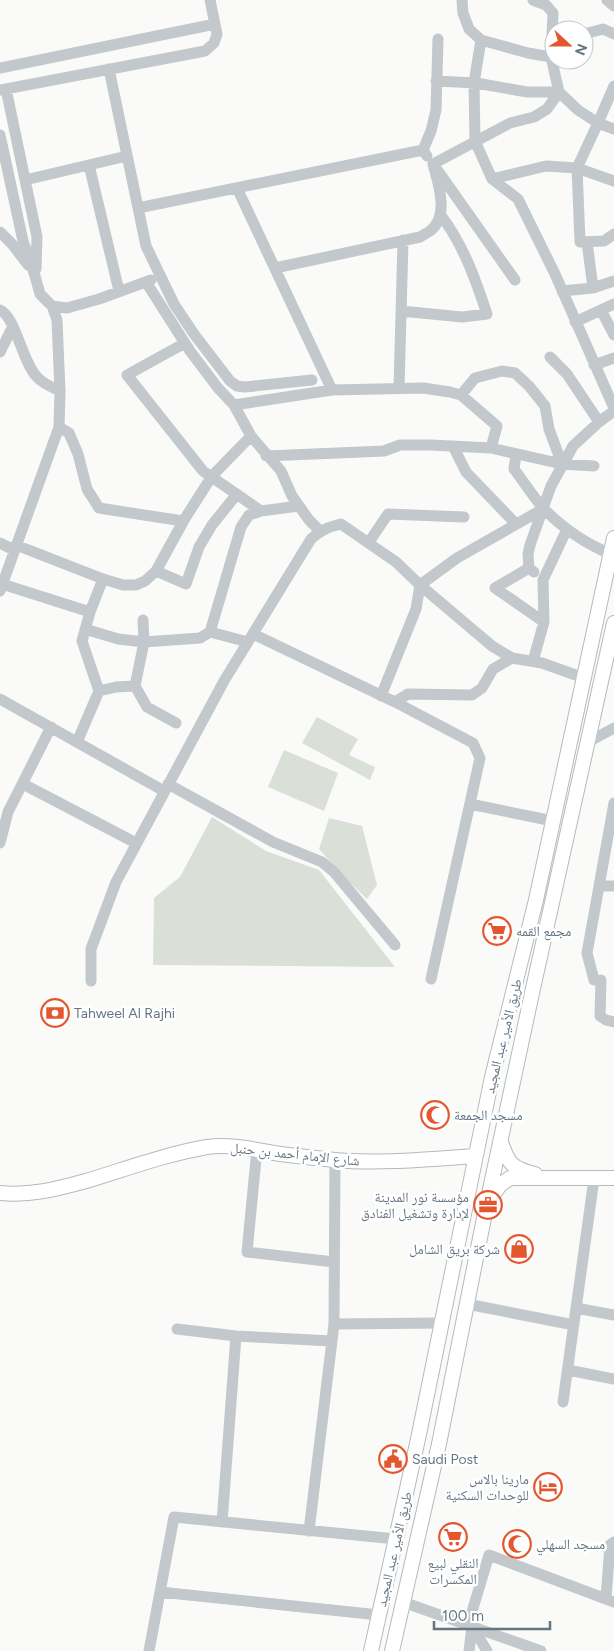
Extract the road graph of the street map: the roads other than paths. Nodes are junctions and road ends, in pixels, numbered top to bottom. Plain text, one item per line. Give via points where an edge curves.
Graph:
1 (210, 0) edge
2 (462, 0) edge
3 (532, 0) edge
4 (607, 0) edge
5 (614, 6) edge
6 (553, 20) edge
7 (215, 24) junction
8 (594, 31) edge
9 (614, 34) edge
10 (438, 39) dead end
11 (481, 40) junction
12 (544, 55) edge
13 (0, 68) edge
14 (109, 69) junction
15 (555, 70) edge
16 (436, 81) junction
17 (474, 82) junction
18 (614, 86) edge
19 (3, 89) edge
20 (559, 92) junction
21 (598, 123) junction
22 (614, 129) edge
23 (0, 135) edge
24 (474, 141) junction
25 (423, 150) junction
26 (127, 156) junction
27 (433, 164) junction
28 (90, 165) junction
29 (577, 168) junction
30 (492, 178) junction
31 (25, 180) junction
32 (614, 181) edge
33 (237, 188) junction
34 (138, 208) junction
35 (440, 214) junction
36 (0, 232) edge
37 (614, 234) edge
38 (403, 240) junction
39 (587, 242) junction
40 (275, 268) junction
41 (36, 276) junction
42 (160, 276) junction
43 (515, 280) dead end
44 (614, 281) edge
45 (146, 282) junction
46 (593, 288) junction
47 (562, 291) junction
48 (119, 292) junction
49 (614, 304) edge
50 (52, 306) junction
51 (0, 310) edge
52 (601, 310) junction
53 (401, 311) junction
54 (575, 322) junction
55 (13, 326) junction
56 (614, 334) edge
57 (185, 343) junction
58 (0, 352) edge
59 (550, 358) dead end
60 (614, 358) edge
61 (594, 365) junction
62 (312, 380) dead end
63 (398, 388) junction
64 (332, 390) junction
65 (60, 391) junction
66 (461, 395) junction
67 (234, 405) junction
68 (614, 410) edge
69 (599, 422) junction
70 (59, 427) junction
71 (251, 436) junction
72 (453, 446) junction
73 (491, 448) junction
74 (516, 454) junction
75 (266, 456) junction
76 (562, 464) junction
77 (594, 466) dead end
78 (212, 476) junction
79 (237, 494) junction
80 (299, 506) junction
81 (544, 509) junction
82 (260, 511) junction
83 (464, 516) dead end
84 (183, 522) junction
85 (516, 524) junction
86 (567, 529) junction
87 (320, 531) junction
88 (614, 538) edge
89 (369, 542) junction
90 (0, 543) edge
91 (15, 548) junction
92 (611, 554) junction
93 (529, 568) junction
94 (156, 571) junction
95 (103, 580) junction
96 (543, 580) junction
97 (420, 586) junction
98 (1, 588) edge
99 (90, 612) junction
100 (142, 620) dead end
101 (544, 622) junction
102 (614, 623) edge
103 (85, 629) junction
104 (210, 632) junction
105 (250, 638) junction
106 (144, 642) junction
107 (512, 658) junction
108 (533, 661) junction
109 (584, 678) junction
110 (135, 686) junction
111 (99, 691) junction
112 (380, 696) junction
113 (0, 699) edge
114 (395, 702) junction
115 (176, 723) dead end
116 (51, 728) junction
117 (614, 728) edge
118 (77, 742) junction
119 (588, 742) junction
120 (563, 777) junction
121 (579, 780) junction
122 (22, 784) junction
123 (166, 788) junction
124 (614, 803) edge
125 (470, 804) junction
126 (553, 821) junction
127 (0, 843) edge
128 (136, 843) junction
129 (611, 844) edge
130 (600, 886) junction
131 (614, 886) edge
132 (395, 945) dead end
133 (431, 979) dead end
134 (91, 981) dead end
135 (614, 1022) edge
136 (501, 1141) junction
137 (257, 1150) junction
138 (475, 1156) junction
139 (336, 1160) junction
140 (548, 1178) junction
141 (614, 1178) edge
142 (594, 1179) junction
143 (0, 1192) edge
144 (487, 1205) junction
145 (334, 1262) junction
146 (467, 1304) junction
147 (576, 1308) junction
148 (614, 1315) edge
149 (441, 1323) junction
150 (334, 1324) junction
151 (574, 1325) junction
152 (177, 1329) dead end
153 (236, 1336) junction
154 (332, 1341) junction
155 (568, 1370) junction
156 (614, 1379) edge
157 (564, 1402) dead end
158 (418, 1439) junction
159 (438, 1444) junction
160 (222, 1522) junction
161 (309, 1531) junction
162 (396, 1539) junction
163 (614, 1542) edge
164 (160, 1592) junction
165 (610, 1600) edge
166 (403, 1602) junction
167 (379, 1616) junction
168 (470, 1626) junction
169 (149, 1651) edge
170 (371, 1651) edge
171 (392, 1651) edge
172 (469, 1651) edge
173 (487, 1651) edge
174 (541, 1651) edge

1 - 7 street
2 - 11 street via 469,30
3 - 6 street via 546,5 553,13
4 - 5 street
7 - 13 street
7 - 14 street via 217,34 214,43 205,51
8 - 9 street via 603,29
10 - 16 street
11 - 12 street
11 - 17 street
14 - 19 street
14 - 26 street
15 - 20 street
16 - 17 street
16 - 25 street via 436,110
17 - 20 street via 527,92
17 - 24 street
18 - 21 street
19 - 31 street
20 - 21 street
20 - 24 street via 547,109 534,117 510,123
21 - 22 street
21 - 29 street
23 - 41 street via 23,241
24 - 27 street
24 - 30 street
25 - 27 street
25 - 33 street
26 - 28 street
26 - 34 street
27 - 35 street via 440,190
27 - 43 street
28 - 31 street
28 - 48 street
29 - 30 street via 546,166
29 - 32 street
29 - 39 street via 580,242
30 - 47 street via 518,199
31 - 41 street via 37,238
33 - 34 street
33 - 40 street
34 - 42 street via 146,246
35 - 38 street via 431,230 420,237
35 - 53 street via 471,266 487,314 462,317
36 - 41 street
37 - 39 street via 604,241
38 - 40 street
38 - 53 street
39 - 46 street
40 - 64 street
41 - 50 street via 40,294
42 - 45 street
42 - 62 street via 194,334 237,386
44 - 46 street
45 - 48 street
45 - 57 street
46 - 47 street
47 - 54 street
48 - 50 street via 67,308
49 - 52 street
50 - 65 street via 57,320
51 - 55 street via 6,313
52 - 54 street
52 - 56 street
53 - 63 street
54 - 61 street
55 - 58 street
55 - 65 street via 36,376
57 - 67 street
57 - 78 street via 126,375 203,471
59 - 69 street via 567,374
60 - 61 street
61 - 68 street
63 - 64 street
63 - 66 street via 423,388
64 - 67 street
65 - 70 street
66 - 73 street via 497,426
66 - 76 street via 475,378 502,371 515,373 545,406 549,429
67 - 71 street
68 - 69 street
69 - 76 street via 573,446
70 - 84 street via 69,434 87,489 99,508
70 - 91 street
71 - 75 street
71 - 78 street
72 - 73 street
72 - 75 street via 400,445 384,451
72 - 85 street via 466,472
73 - 74 street
74 - 76 street
74 - 81 street via 514,469
75 - 80 street via 280,471
76 - 77 street
76 - 81 street
78 - 79 street
78 - 84 street
79 - 82 street
79 - 94 street via 199,547 186,584
80 - 82 street
80 - 87 street
81 - 85 street
81 - 86 street
81 - 93 street via 530,545
82 - 104 street via 248,515 241,527
83 - 89 street via 388,514
84 - 94 street
85 - 97 street via 457,558
86 - 92 street via 595,548
86 - 96 street
87 - 89 street via 341,524
87 - 105 street
88 - 92 main road, طريق الأمير عبد المجيد
89 - 97 street
90 - 91 street
91 - 95 street
91 - 98 street
92 - 109 main road, طريق الأمير عبد المجيد
93 - 96 street
93 - 101 street via 496,588
94 - 95 street via 136,584 123,585
95 - 99 street
96 - 101 street
97 - 107 street via 492,646
97 - 112 street via 416,609
98 - 99 street
99 - 103 street
100 - 106 street
101 - 108 street
102 - 119 main road, طريق الأمير عبد المجيد
103 - 106 street via 118,639
103 - 111 street via 82,641
104 - 105 street
104 - 106 street via 200,638
105 - 112 street
105 - 123 street
106 - 110 street
107 - 108 street
107 - 114 street via 493,669 482,688 472,695 408,694
108 - 109 street
109 - 120 main road, طريق الأمير عبد المجيد
110 - 111 street
110 - 115 street via 147,707
111 - 118 street
112 - 114 street
113 - 116 street
114 - 125 street via 474,742 480,758
116 - 118 street
116 - 122 street
117 - 119 street
118 - 123 street
119 - 121 main road, طريق الأمير عبد المجيد
120 - 121 main road
120 - 126 main road, طريق الأمير عبد المجيد
121 - 136 main road, طريق الأمير عبد المجيد
122 - 127 street via 8,812
122 - 128 street
123 - 128 street
123 - 132 street via 272,842 322,862
124 - 129 street
125 - 126 street
125 - 133 street
126 - 138 main road, طريق الأمير عبد المجيد
128 - 134 street via 116,882 93,941
129 - 130 street
130 - 131 street
130 - 135 street via 588,954 597,980 600,1016
136 - 140 main road via 512,1166
136 - 144 main road, طريق الأمير عبد المجيد
137 - 139 main road, شارع الإمام أحمد بن حنبل
137 - 143 main road, شارع الإمام أحمد بن حنبل via 236,1146 207,1147 60,1188 36,1193
137 - 145 street via 247,1252
138 - 139 main road, شارع الإمام أحمد بن حنبل
138 - 149 main road, طريق الأمير عبد المجيد
139 - 145 street
140 - 142 main road
140 - 144 main road via 510,1178 500,1185
141 - 142 main road
142 - 147 street
144 - 146 main road, طريق الأمير عبد المجيد
145 - 150 street
146 - 151 street
146 - 159 main road, طريق الأمير عبد المجيد
147 - 148 street
147 - 151 street
149 - 150 street
149 - 158 main road, طريق الأمير عبد المجيد
150 - 154 street
151 - 155 street
152 - 153 street
153 - 154 street
153 - 160 street
154 - 161 street
155 - 156 street
155 - 157 street
158 - 159 main road
158 - 162 main road, طريق الأمير عبد المجيد
159 - 166 main road, طريق الأمير عبد المجيد
160 - 161 street
160 - 164 street via 174,1517
161 - 162 street
162 - 167 main road, طريق الأمير عبد المجيد
163 - 165 street via 610,1545
164 - 167 street
164 - 169 street
165 - 168 street via 489,1555
166 - 168 street
166 - 171 main road, طريق الأمير عبد المجيد
167 - 170 main road, طريق الأمير عبد المجيد
168 - 172 street
168 - 173 street
168 - 174 street

